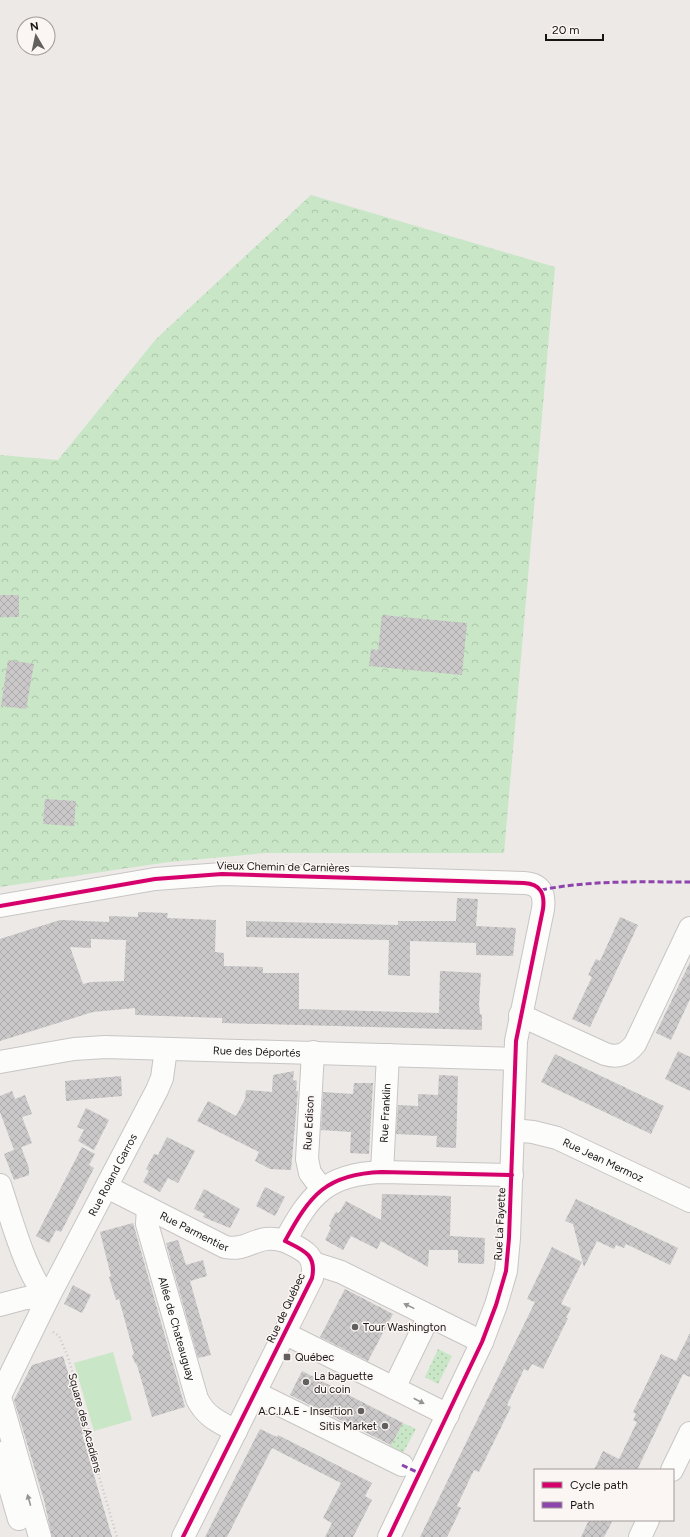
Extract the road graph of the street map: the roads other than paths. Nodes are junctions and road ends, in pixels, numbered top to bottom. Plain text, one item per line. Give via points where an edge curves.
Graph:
1 (541, 890) joint
2 (0, 906) edge
3 (690, 928) edge
4 (520, 1015) junction
5 (166, 1049) junction
6 (313, 1052) junction
7 (388, 1055) junction
8 (515, 1059) junction
9 (0, 1062) edge
10 (513, 1130) junction
11 (382, 1172) junction
12 (512, 1175) junction
13 (0, 1185) edge
14 (107, 1187) junction
15 (322, 1189) junction
16 (690, 1201) edge
17 (148, 1208) junction
18 (285, 1241) junction
19 (313, 1262) junction
20 (48, 1298) junction
21 (0, 1305) edge
22 (429, 1316) junction
23 (284, 1334) junction
24 (482, 1342) junction
25 (394, 1388) junction
26 (256, 1393) junction
27 (0, 1397) edge
28 (448, 1415) junction
29 (236, 1431) junction
30 (689, 1436) edge
31 (0, 1453) edge
32 (402, 1465) dead end
33 (672, 1469) edge
34 (648, 1521) edge
35 (24, 1537) edge
36 (40, 1537) edge
37 (183, 1537) edge
38 (389, 1537) edge
39 (640, 1537) edge

1 - 2 street, Vieux Chemin de Carnières via 535,885 524,883 222,874 155,879
1 - 4 street, Rue La Fayette via 544,898 543,910
3 - 4 street via 635,1044 626,1054 605,1054
4 - 8 street, Rue La Fayette
5 - 6 street, Rue des Déportés
5 - 9 street, Rue des Déportés via 90,1048
5 - 14 street, Rue Roland Garros via 162,1078 157,1090
6 - 7 street, Rue des Déportés
6 - 15 street, Rue Edison via 307,1159 310,1172
7 - 8 street, Rue des Déportés
7 - 11 street, Rue Franklin
8 - 10 street, Rue La Fayette
10 - 12 street, Rue La Fayette
10 - 16 street, Rue Jean Mermoz via 557,1138
11 - 12 street
11 - 15 street via 362,1173 340,1179
12 - 24 street, Rue La Fayette via 506,1271
13 - 20 street via 32,1274 39,1289
14 - 17 street, Rue Parmentier
14 - 20 street, Rue Roland Garros
15 - 18 street via 302,1210
17 - 18 street, Rue Parmentier via 225,1247 238,1248 269,1238
17 - 29 street, Allée de Chateauguay via 147,1224 197,1399 211,1419
18 - 19 street, Rue de Québec via 303,1250
22 -> 19 street via 341,1272
19 - 23 street, Rue de Québec via 312,1278
20 - 21 street via 26,1298
20 - 27 street, Rue Roland Garros
22 - 24 street
22 - 25 street
23 - 25 street
23 - 26 street, Rue de Québec
24 - 28 street, Rue La Fayette
25 -> 28 street
26 - 29 street, Rue de Québec
26 - 32 street
36 -> 27 street
28 - 38 street, Rue La Fayette
29 - 37 street, Rue de Québec
30 - 33 street
31 - 35 street
34 - 39 street

